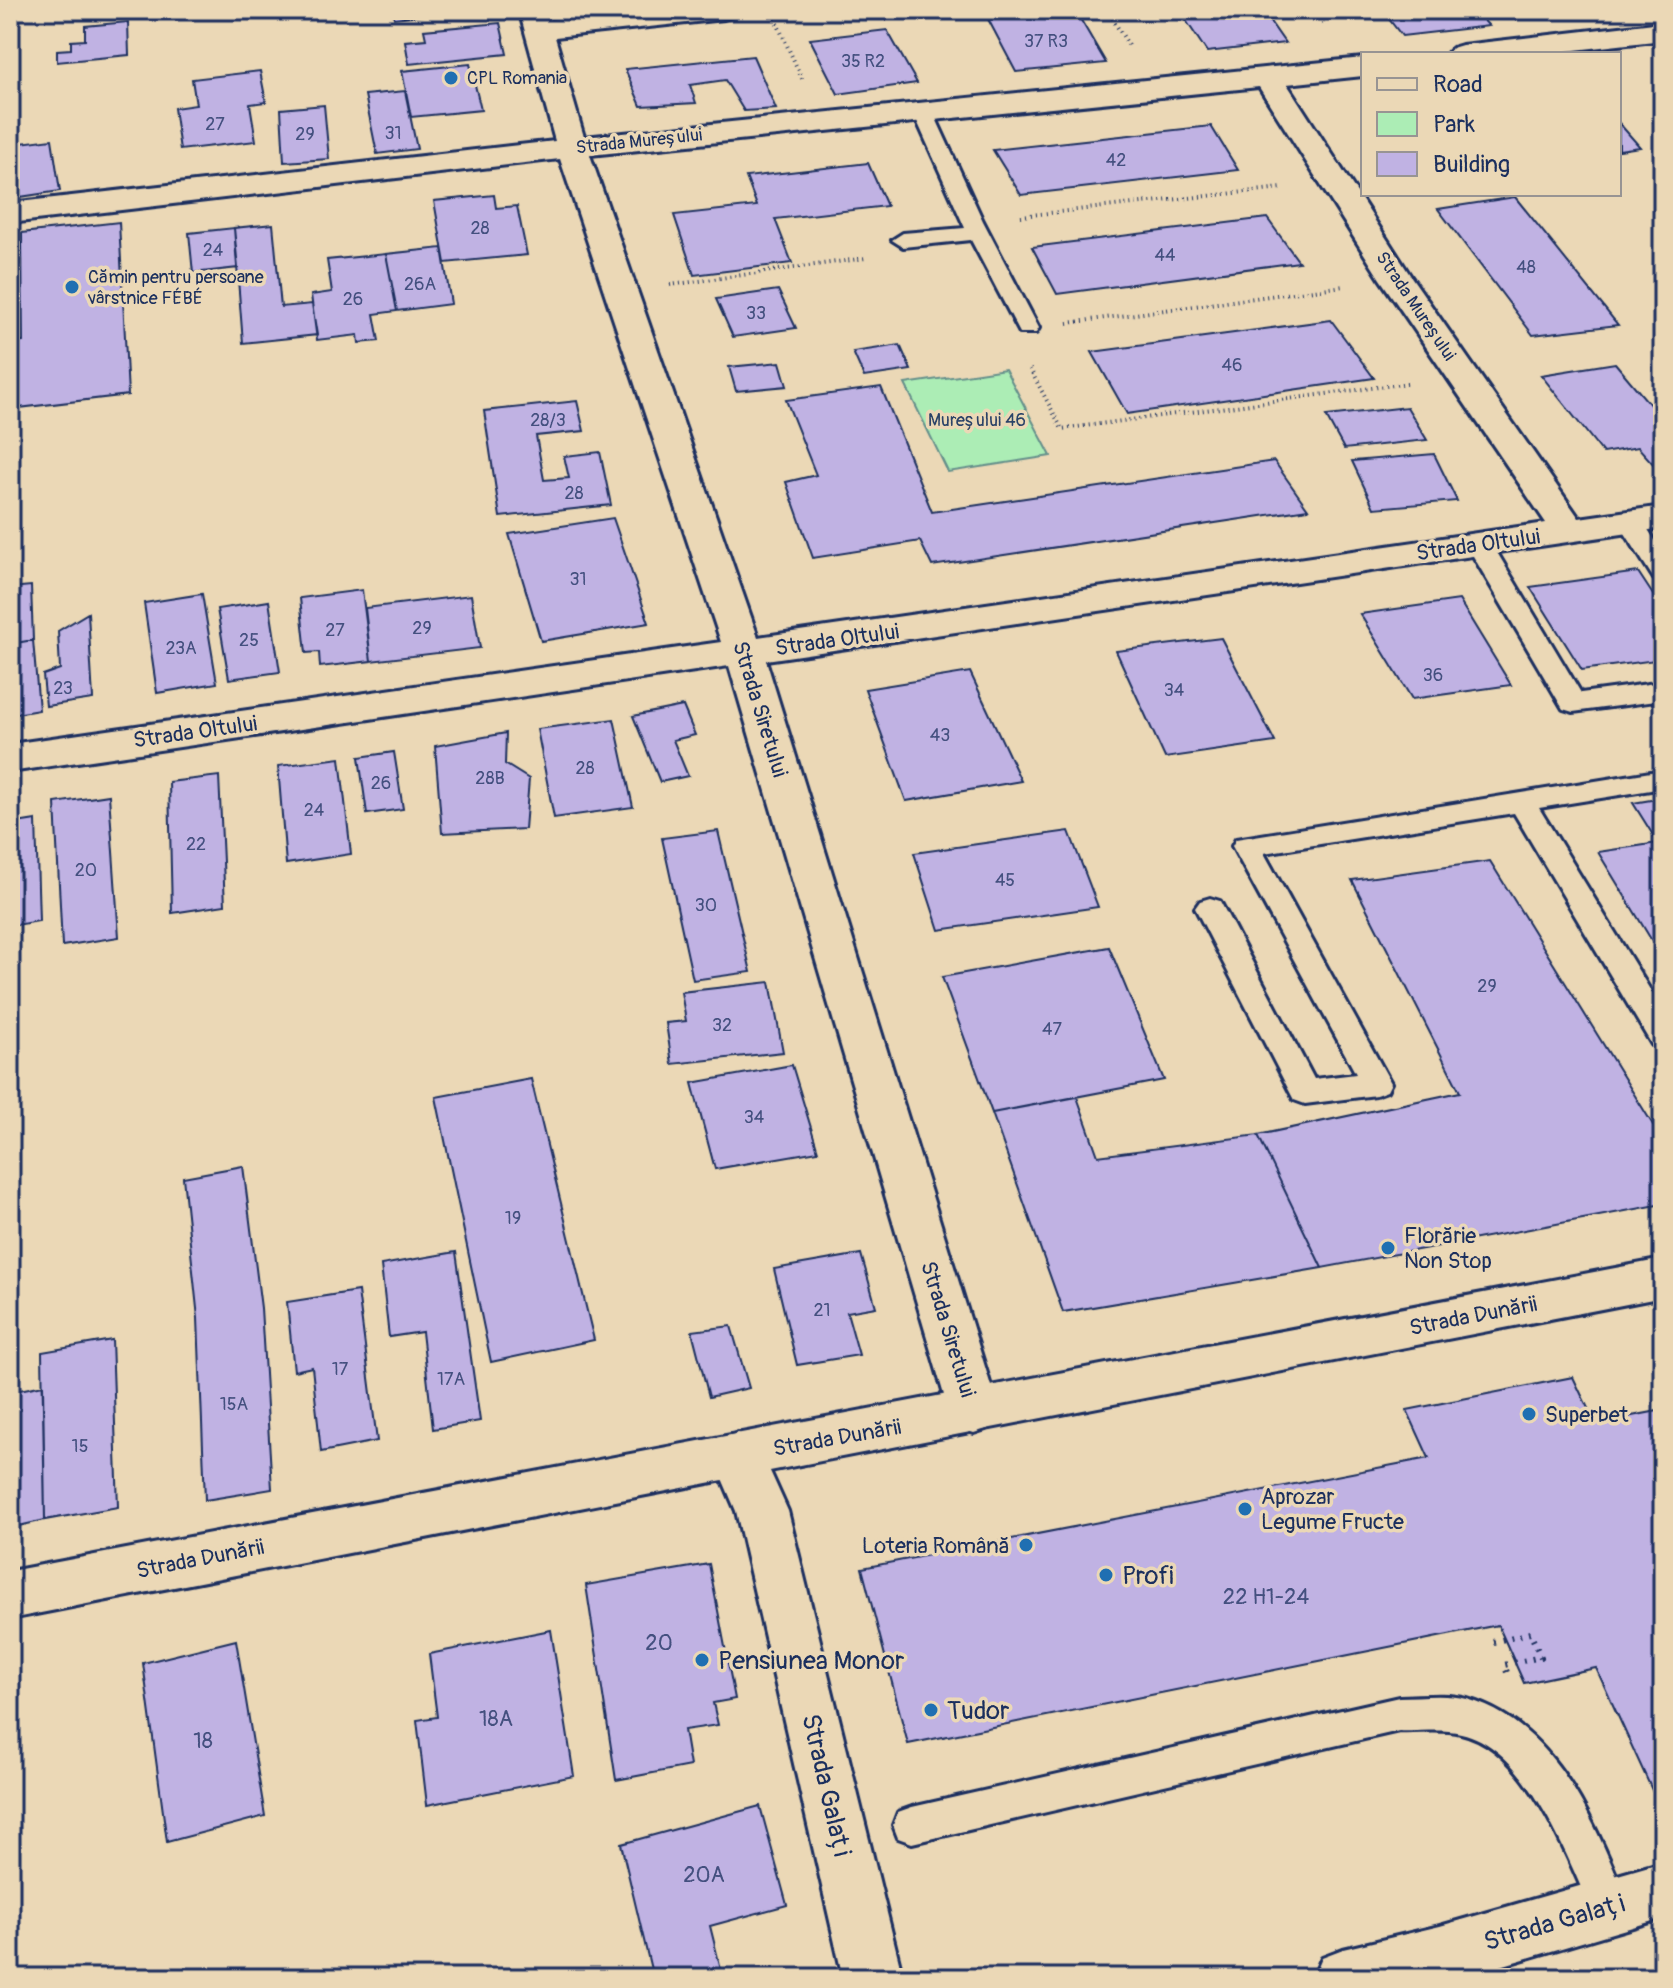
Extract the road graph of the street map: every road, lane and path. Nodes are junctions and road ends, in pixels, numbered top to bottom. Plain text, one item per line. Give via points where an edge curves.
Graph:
1 (724, 10) edge
2 (771, 10) edge
3 (536, 20) edge
4 (1663, 31) edge
5 (1479, 52) edge
6 (1361, 67) edge
7 (1268, 77) junction
8 (923, 112) junction
9 (1663, 117) edge
10 (821, 122) junction
11 (1663, 138) edge
12 (572, 148) junction
13 (1283, 188) dead end
14 (10, 213) edge
15 (975, 227) junction
16 (903, 240) joint
17 (1396, 279) junction
18 (621, 291) junction
19 (1028, 328) junction
20 (1463, 376) junction
21 (1647, 520) edge
22 (1570, 531) junction
23 (1479, 544) junction
24 (1663, 573) edge
25 (744, 652) junction
26 (1663, 691) edge
27 (10, 758) edge
28 (1663, 779) edge
29 (1521, 801) junction
30 (1210, 908) dead end
31 (1663, 1037) edge
32 (1663, 1278) edge
33 (974, 1412) junction
34 (738, 1455) junction
35 (10, 1595) edge
36 (1493, 1642) dead end
37 (1504, 1665) dead end
38 (912, 1825) dead end
39 (1636, 1898) edge
40 (1381, 1974) edge
41 (873, 1978) edge

1 - 3 street
2 - 10 path
3 - 12 street, Strada Siretului
4 - 5 street
6 - 7 street, Strada Mureșului
7 - 8 street, Strada Mureșului
7 - 17 street, Strada Mureșului
8 - 10 street, Strada Mureșului
8 - 15 lane
9 - 11 path via 1654,121
10 - 12 street, Strada Mureșului
12 - 14 street, Strada Mureșului
12 - 18 street, Strada Siretului
13 - 15 path
15 - 16 lane
15 - 19 lane
16 - 18 path via 906,253
17 - 19 path
17 - 20 street, Strada Mureșului
18 - 25 street, Strada Siretului
19 - 20 path via 1010,331 1062,429
20 - 22 street, Strada Mureșului
21 - 22 street, Strada Oltului
21 - 24 lane
22 - 23 street, Strada Oltului
23 - 25 street, Strada Oltului
23 - 26 lane via 1573,703
25 - 27 street, Strada Oltului
25 - 33 street, Strada Siretului
28 - 29 lane
29 - 30 lane via 1246,846 1376,1083 1305,1092
29 - 31 lane
32 - 33 street, Strada Dunării
33 - 34 street, Strada Dunării
34 - 35 street, Strada Dunării
34 - 41 street, Strada Galați via 762,1511
36 - 37 path via 1530,1633 1541,1657
38 - 39 lane via 1399,1714 1467,1717 1510,1738 1545,1775
39 - 40 street, Strada Galați

